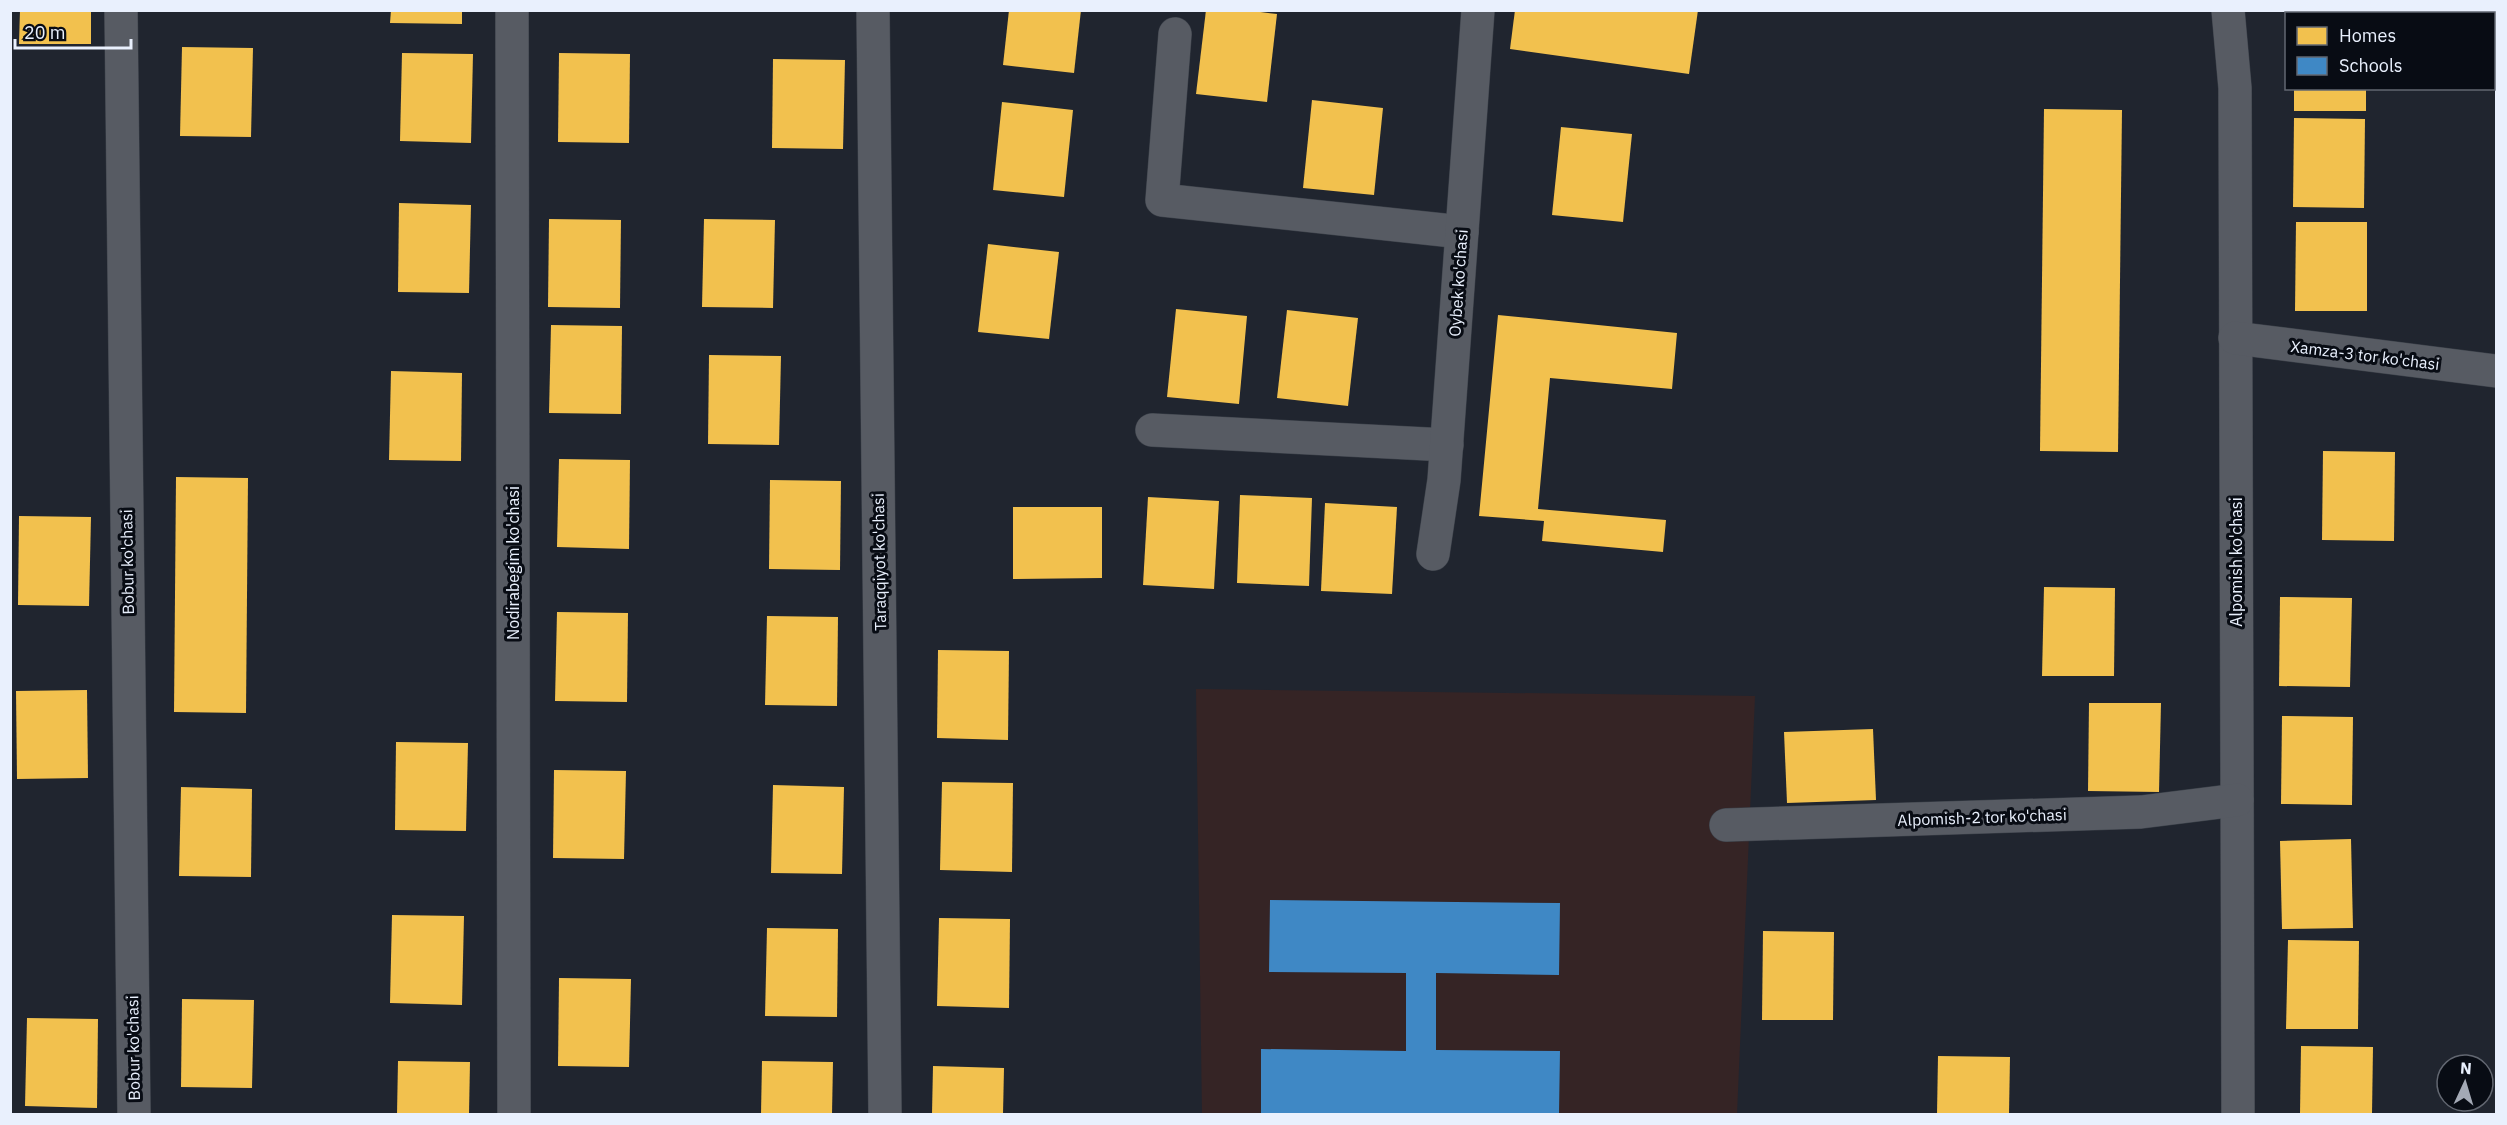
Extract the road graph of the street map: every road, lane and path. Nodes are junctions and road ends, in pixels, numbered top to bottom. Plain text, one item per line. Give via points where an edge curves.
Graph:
1 (121, 10) edge
2 (512, 10) edge
3 (873, 10) edge
4 (1478, 10) edge
5 (2229, 10) edge
6 (1175, 34) dead end
7 (1462, 232) junction
8 (2235, 338) junction
9 (2496, 371) edge
10 (1152, 430) dead end
11 (1447, 445) junction
12 (1433, 554) dead end
13 (2237, 800) junction
14 (1726, 825) dead end
15 (134, 1114) edge
16 (514, 1114) edge
17 (885, 1114) edge
18 (2238, 1114) edge

1 - 15 street, Bobur ko'chasi
2 - 16 street, Nodirabegim ko'chasi
3 - 17 street, Taraqqiyot ko'chasi
4 - 7 street, Oybek ko'chasi
5 - 8 street, Alpomish ko'chasi via 2235,88
6 - 7 street via 1162,200
7 - 11 street, Oybek ko'chasi
8 - 9 street, Xamza-3 tor ko'chasi
8 - 13 street, Alpomish ko'chasi
10 - 11 street
11 - 12 street, Oybek ko'chasi
13 - 14 street, Alpomish-2 tor ko'chasi via 2141,812
13 - 18 street, Alpomish ko'chasi

